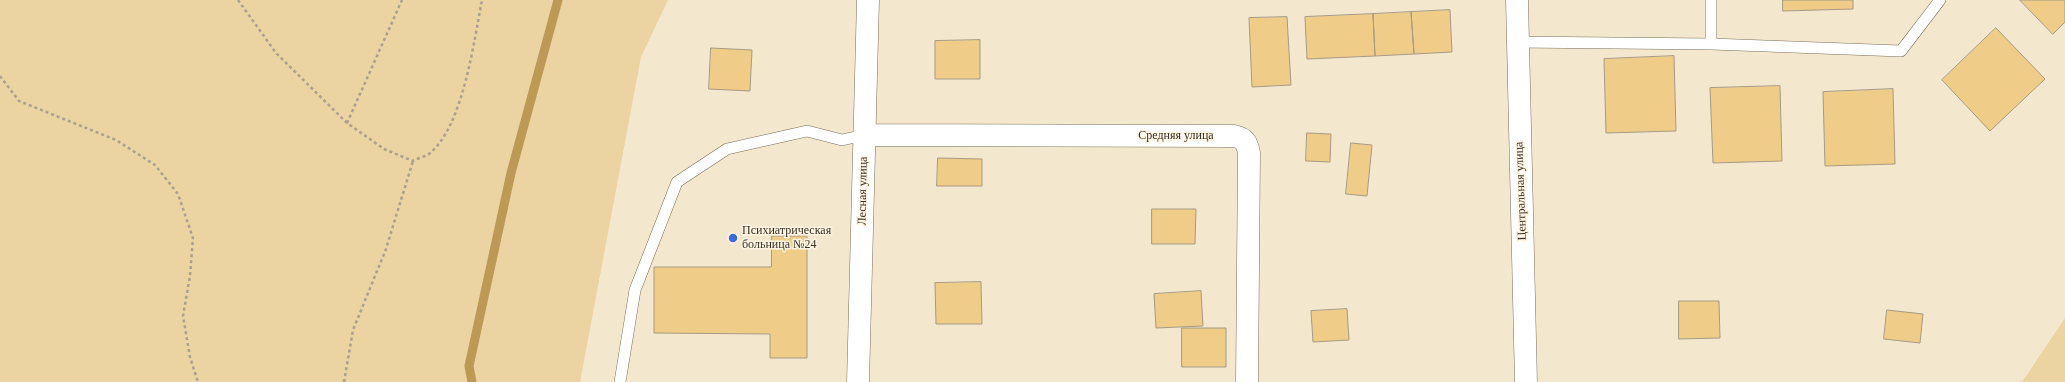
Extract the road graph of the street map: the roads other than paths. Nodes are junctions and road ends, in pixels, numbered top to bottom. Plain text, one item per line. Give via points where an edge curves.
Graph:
1 (868, 0) edge
2 (1517, 0) edge
3 (1711, 0) edge
4 (1940, 0) edge
5 (1517, 42) junction
6 (1711, 44) junction
7 (864, 135) junction
8 (620, 382) edge
9 (858, 382) edge
10 (1247, 382) edge
11 (1526, 382) edge

1 - 7 street, Лесная улица
2 - 5 street, Центральная улица
3 - 6 lane
4 - 6 lane via 1901,51
5 - 6 lane
5 - 11 street, Центральная улица
7 - 8 lane via 842,140 807,131 727,149 677,182 635,290
7 - 9 street, Лесная улица
7 - 10 street, Средняя улица via 1242,138 1249,153

